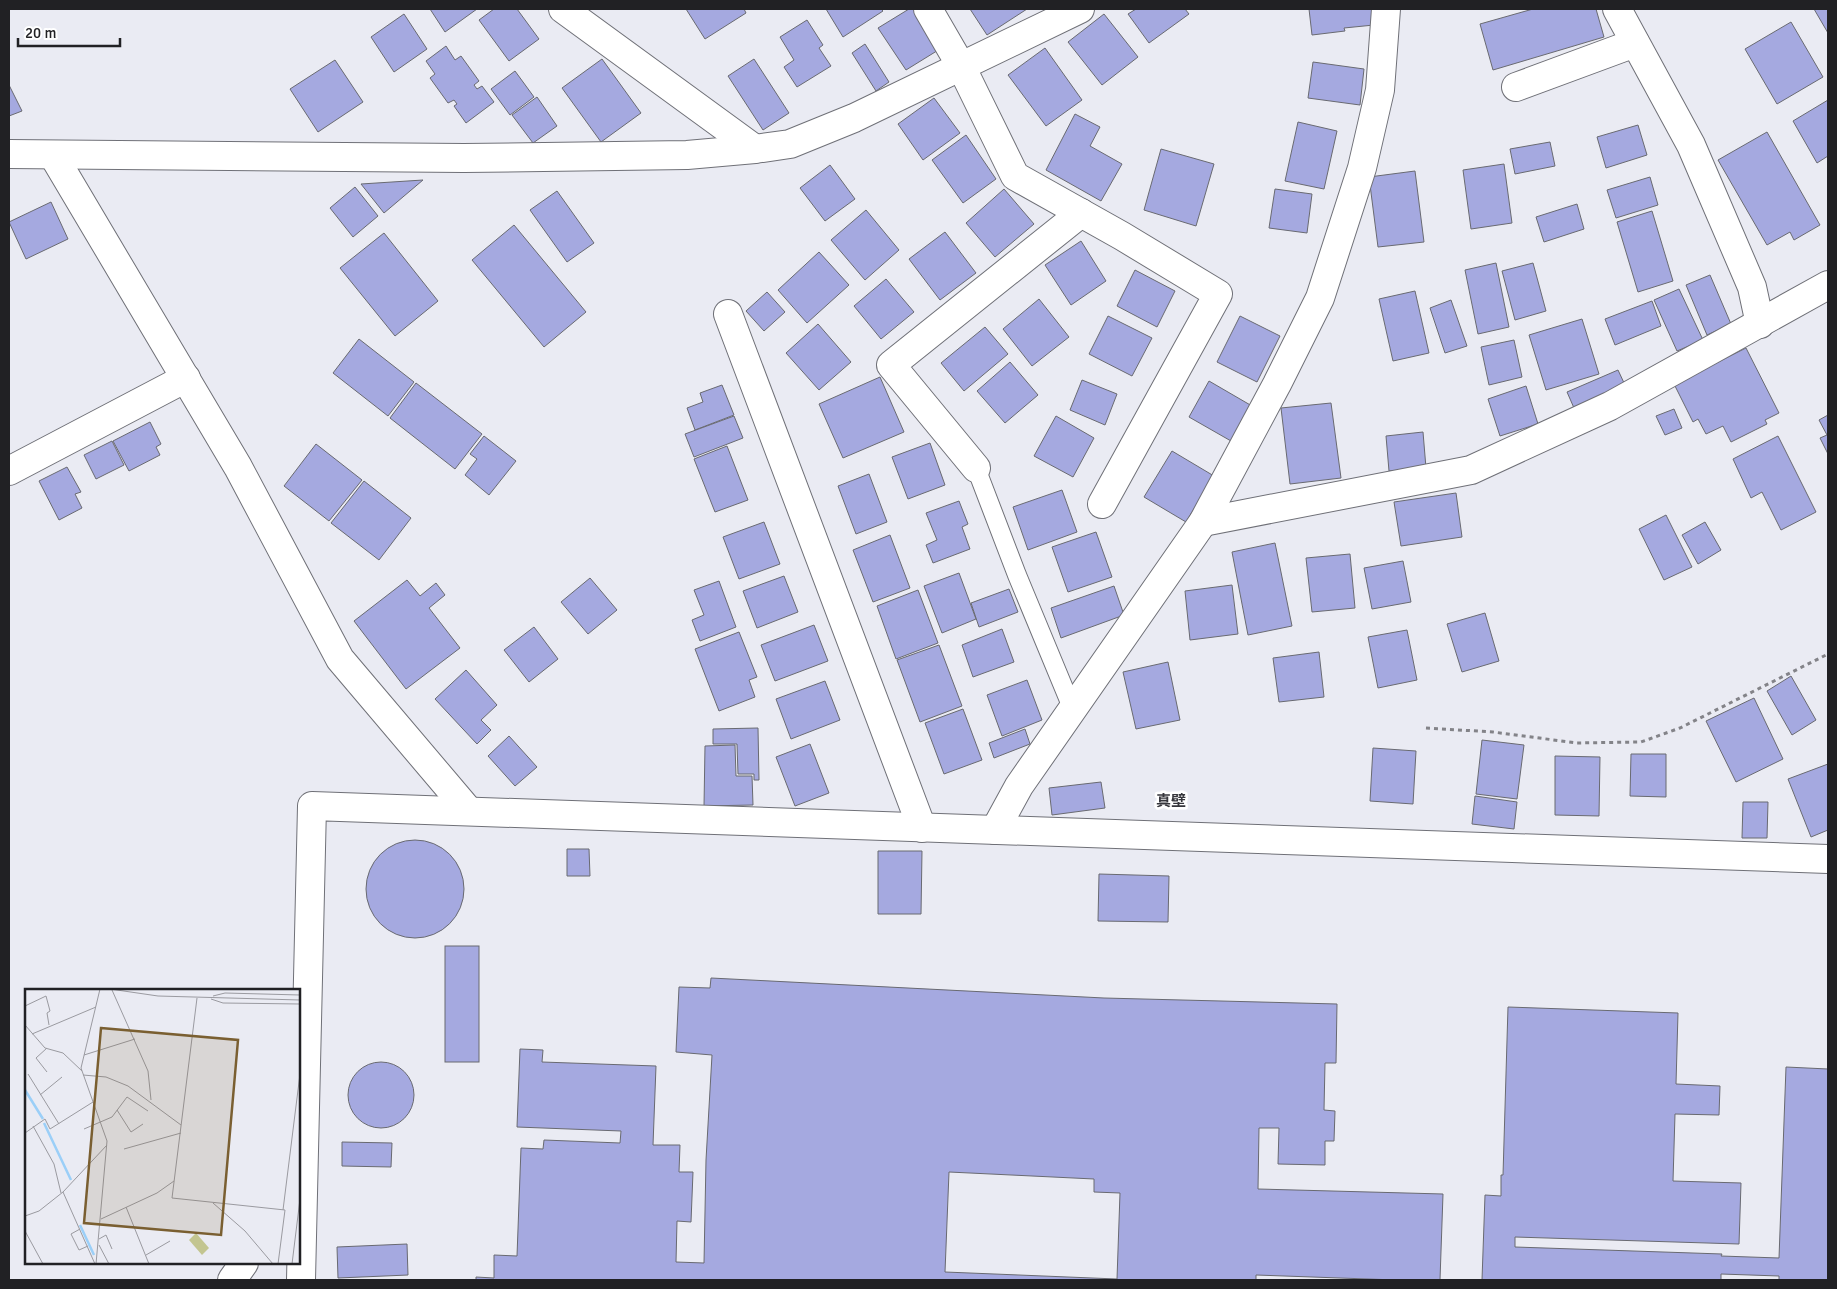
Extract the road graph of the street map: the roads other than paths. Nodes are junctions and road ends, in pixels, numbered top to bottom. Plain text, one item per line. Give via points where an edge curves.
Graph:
1 (563, 9) edge
2 (928, 9) edge
3 (1080, 9) edge
4 (1386, 9) edge
5 (1617, 9) edge
6 (1635, 43) junction
7 (961, 66) junction
8 (1516, 87) dead end
9 (755, 149) junction
10 (9, 154) edge
11 (53, 154) junction
12 (1081, 213) junction
13 (1828, 285) edge
14 (728, 314) dead end
15 (1760, 324) junction
16 (186, 378) junction
17 (976, 468) joint
18 (9, 471) edge
19 (1102, 504) dead end
20 (1203, 522) junction
21 (1073, 710) junction
22 (468, 810) junction
23 (922, 828) junction
24 (995, 830) junction
25 (1828, 859) edge
26 (302, 1179) edge
27 (243, 1264) edge
28 (232, 1280) edge
29 (301, 1280) edge

1 - 9 street
2 - 7 street
3 - 7 street
4 - 20 street via 1380,90 1362,168 1320,298
5 - 6 street
6 - 8 street
6 - 15 street via 1691,145 1752,286
7 - 9 street via 854,118 790,144
7 - 12 street via 1015,176
9 - 11 street via 688,155 464,158
10 - 11 street
11 - 16 street
12 - 17 street via 891,365
12 - 19 street via 1218,294
13 - 15 street
14 - 23 street
15 - 20 street via 1610,406 1471,470
16 - 18 street
16 - 22 street via 238,467 340,659
17 - 21 lane
20 - 21 street
21 - 24 street via 1019,786
22 - 23 street
22 - 26 street via 312,806
23 - 24 street
24 - 25 street
26 - 29 street
27 - 28 street

